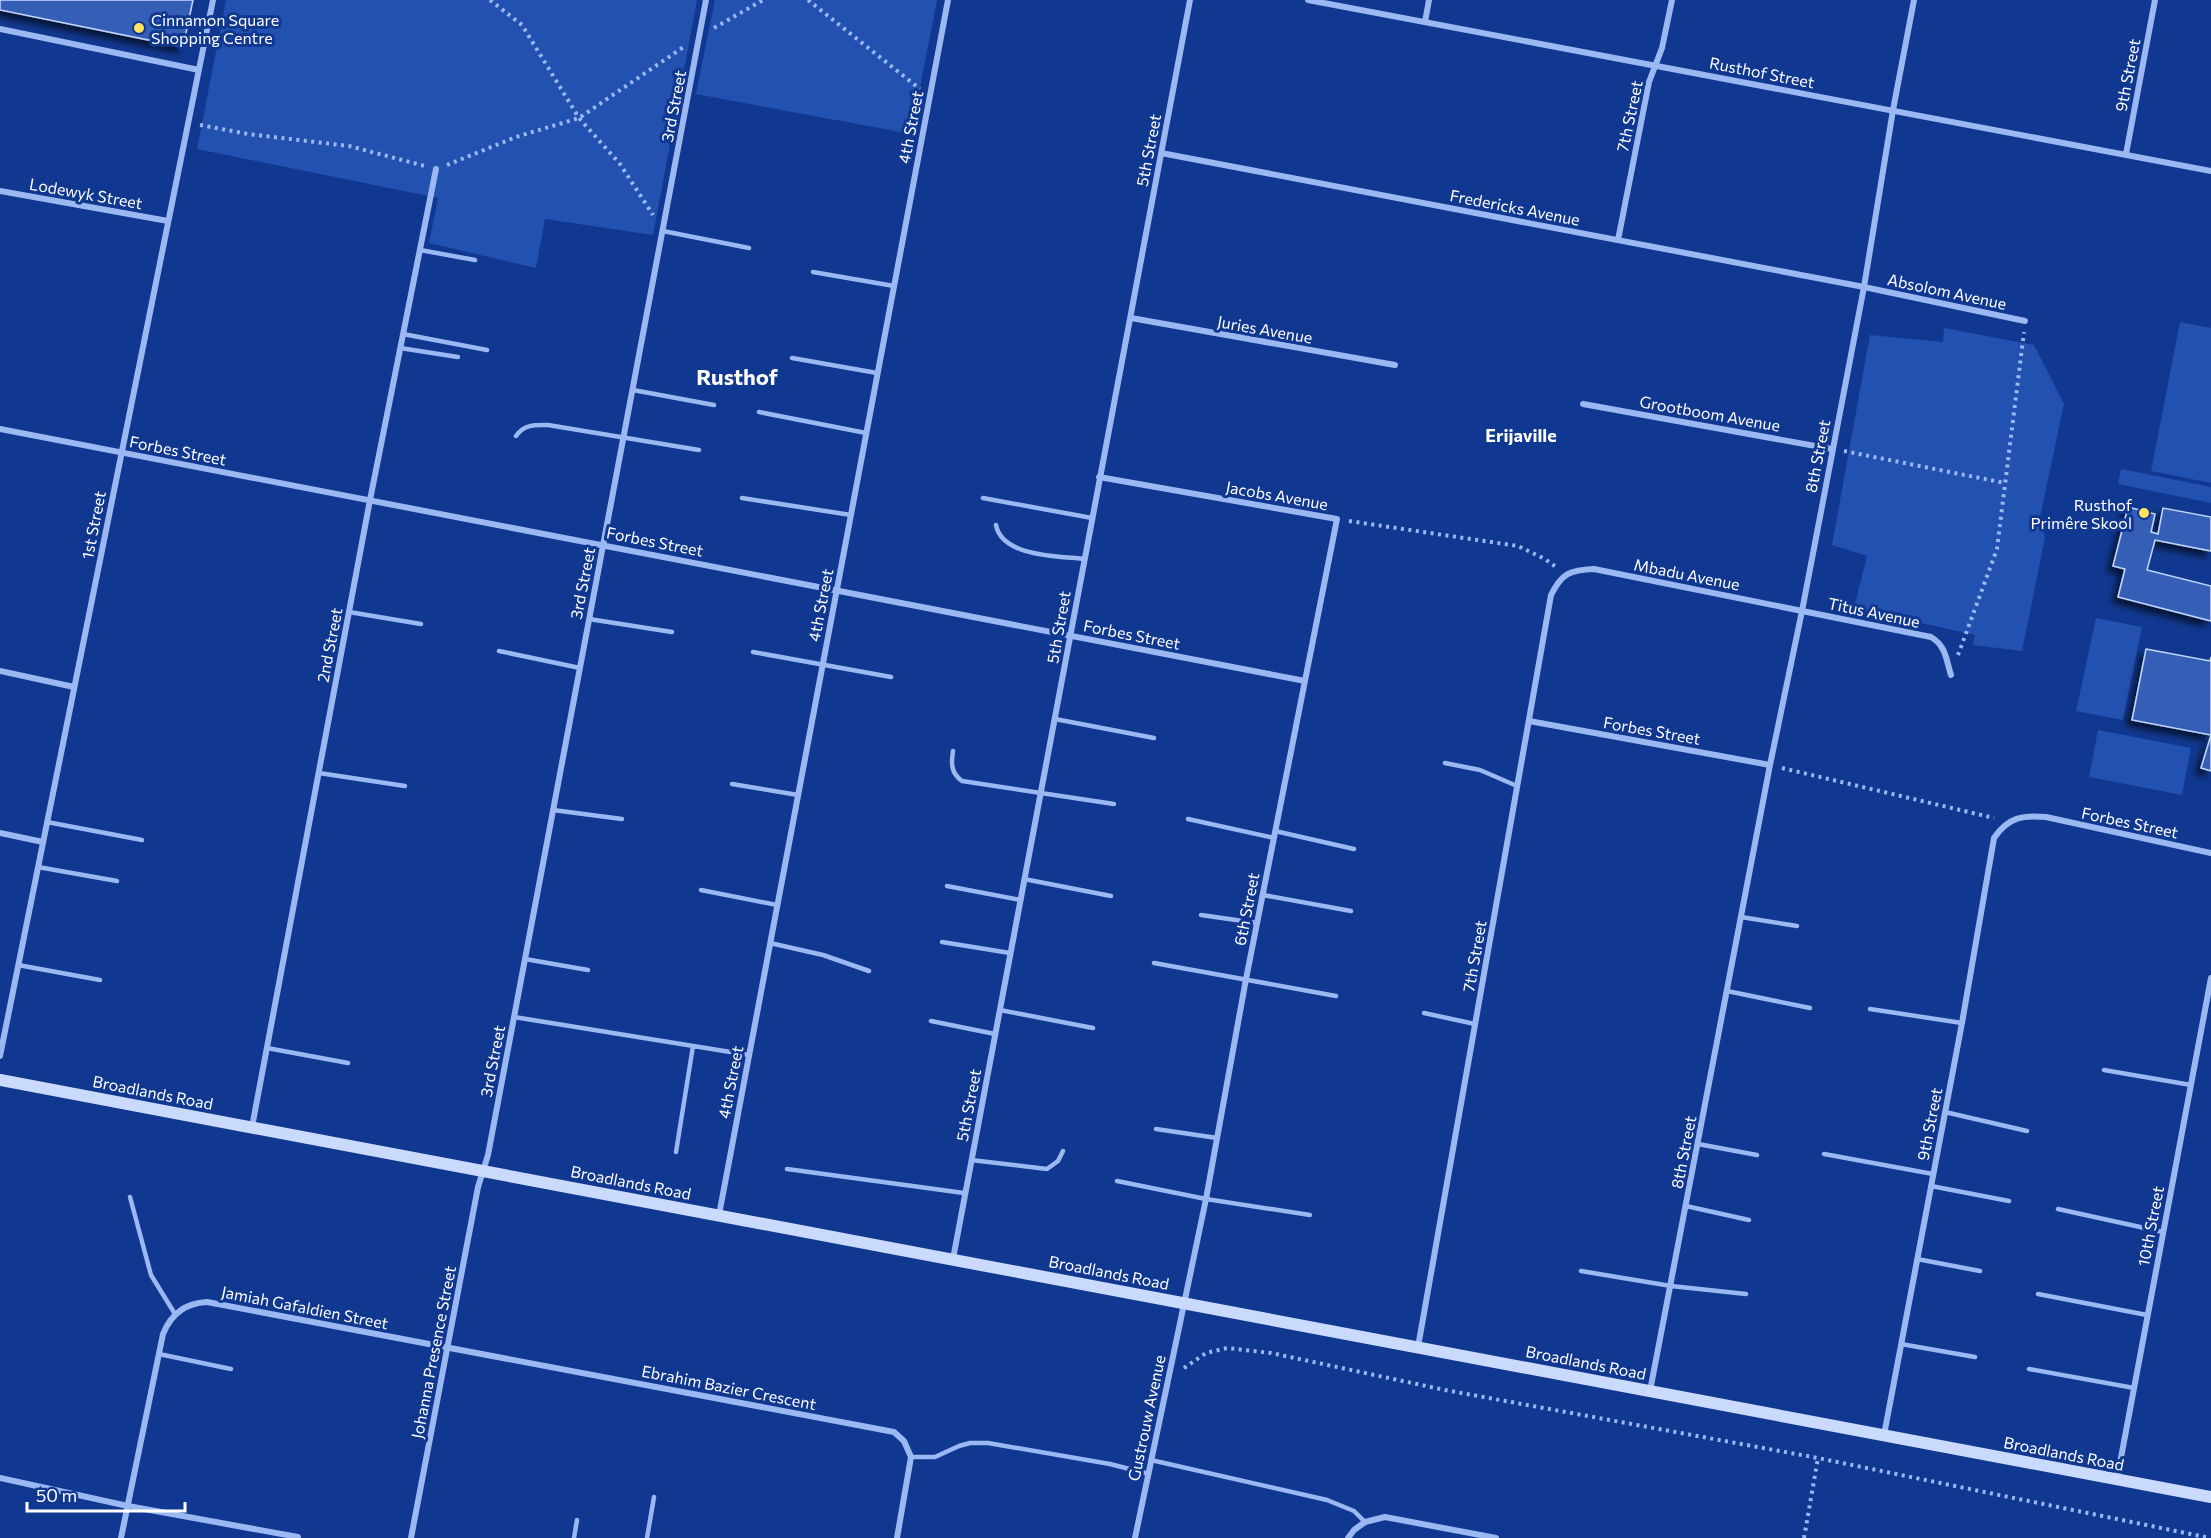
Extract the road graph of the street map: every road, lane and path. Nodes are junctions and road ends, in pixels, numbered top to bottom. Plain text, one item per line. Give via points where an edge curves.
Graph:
1 (213, 0) edge
2 (490, 0) edge
3 (706, 0) edge
4 (763, 0) edge
5 (808, 0) edge
6 (948, 0) edge
7 (1190, 0) edge
8 (1308, 0) edge
9 (1429, 0) edge
10 (1671, 0) edge
11 (1914, 0) edge
12 (2155, 0) edge
13 (1425, 22) junction
14 (0, 28) edge
15 (699, 37) junction
16 (1656, 66) junction
17 (199, 70) junction
18 (929, 97) junction
19 (1893, 110) junction
20 (579, 118) junction
21 (188, 122) junction
22 (1161, 153) junction
23 (2126, 154) junction
24 (436, 169) junction
25 (2211, 171) edge
26 (0, 191) edge
27 (168, 221) junction
28 (663, 231) junction
29 (1618, 240) junction
30 (749, 248) dead end
31 (420, 250) junction
32 (475, 260) dead end
33 (813, 272) dead end
34 (894, 286) junction
35 (1864, 287) junction
36 (1131, 318) junction
37 (2025, 321) joint
38 (403, 334) junction
39 (400, 348) junction
40 (487, 350) dead end
41 (458, 357) dead end
42 (792, 358) dead end
43 (1395, 365) dead end
44 (877, 373) junction
45 (633, 390) junction
46 (1583, 404) dead end
47 (714, 405) dead end
48 (759, 412) dead end
49 (0, 429) edge
50 (866, 432) junction
51 (516, 436) dead end
52 (624, 437) junction
53 (1832, 449) junction
54 (699, 450) dead end
55 (122, 453) junction
56 (1099, 477) junction
57 (2005, 483) junction
58 (742, 498) dead end
59 (983, 498) dead end
60 (370, 500) junction
61 (850, 515) junction
62 (1092, 518) junction
63 (1337, 519) junction
64 (996, 525) dead end
65 (603, 545) junction
66 (1084, 559) junction
67 (1566, 574) junction
68 (836, 590) junction
69 (1802, 611) junction
70 (349, 612) junction
71 (589, 620) junction
72 (421, 624) dead end
73 (672, 632) dead end
74 (1071, 635) junction
75 (499, 651) dead end
76 (753, 652) dead end
77 (822, 664) junction
78 (580, 668) junction
79 (0, 671) edge
80 (1951, 675) joint
81 (891, 677) dead end
82 (1305, 681) junction
83 (74, 687) junction
84 (1055, 719) junction
85 (1529, 721) junction
86 (1154, 738) dead end
87 (953, 752) dead end
88 (1445, 763) dead end
89 (1770, 765) junction
90 (319, 772) junction
91 (732, 784) dead end
92 (405, 786) dead end
93 (1517, 786) junction
94 (1041, 794) junction
95 (798, 795) junction
96 (1114, 804) dead end
97 (553, 810) junction
98 (622, 819) dead end
99 (1188, 819) dead end
100 (2008, 821) junction
101 (47, 822) junction
102 (0, 833) edge
103 (1274, 834) junction
104 (142, 840) dead end
105 (43, 842) junction
106 (1354, 849) dead end
107 (2211, 853) edge
108 (38, 867) junction
109 (1024, 879) junction
110 (117, 881) dead end
111 (947, 886) dead end
112 (701, 890) dead end
113 (1263, 895) junction
114 (1111, 896) dead end
115 (1021, 900) junction
116 (777, 905) junction
117 (1351, 911) dead end
118 (1201, 915) dead end
119 (1741, 917) junction
120 (1257, 922) junction
121 (1797, 926) dead end
122 (942, 942) dead end
123 (770, 944) junction
124 (1010, 953) junction
125 (525, 959) junction
126 (1154, 963) dead end
127 (18, 965) junction
128 (588, 970) dead end
129 (869, 971) dead end
130 (2211, 978) edge
131 (1246, 979) junction
132 (100, 980) dead end
133 (1727, 991) junction
134 (1336, 996) dead end
135 (1810, 1008) dead end
136 (1870, 1009) dead end
137 (1000, 1010) junction
138 (1424, 1014) dead end
139 (514, 1017) junction
140 (931, 1021) dead end
141 (1962, 1023) junction
142 (1475, 1024) junction
143 (1094, 1028) dead end
144 (995, 1034) junction
145 (693, 1046) junction
146 (267, 1048) junction
147 (749, 1055) junction
148 (0, 1056) edge
149 (348, 1063) dead end
150 (2104, 1070) dead end
151 (0, 1080) edge
152 (2191, 1085) junction
153 (1945, 1112) junction
154 (252, 1127) junction
155 (1156, 1129) dead end
156 (2027, 1131) dead end
157 (1217, 1138) junction
158 (1698, 1144) junction
159 (1063, 1151) dead end
160 (675, 1152) dead end
161 (1824, 1154) dead end
162 (1757, 1155) dead end
163 (971, 1160) junction
164 (787, 1169) dead end
165 (483, 1171) junction
166 (1933, 1173) junction
167 (1117, 1181) dead end
168 (1931, 1186) junction
169 (964, 1193) junction
170 (130, 1197) dead end
171 (1206, 1199) junction
172 (2008, 1201) dead end
173 (1686, 1206) junction
174 (2058, 1209) dead end
175 (719, 1215) junction
176 (1310, 1215) dead end
177 (1749, 1220) dead end
178 (2163, 1232) junction
179 (1917, 1259) junction
180 (952, 1260) junction
181 (1581, 1271) dead end
182 (1980, 1271) dead end
183 (1671, 1286) junction
184 (1746, 1294) dead end
185 (2038, 1294) dead end
186 (1183, 1303) junction
187 (175, 1314) junction
188 (2147, 1315) junction
189 (1901, 1344) junction
190 (448, 1347) junction
191 (1418, 1347) junction
192 (159, 1354) junction
193 (1975, 1357) dead end
194 (231, 1369) dead end
195 (2029, 1370) dead end
196 (1168, 1378) junction
197 (2134, 1388) junction
198 (1650, 1391) junction
199 (1884, 1435) junction
200 (911, 1457) junction
201 (1818, 1458) junction
202 (1151, 1460) junction
203 (1149, 1473) junction
204 (0, 1478) edge
205 (2117, 1479) junction
206 (654, 1497) dead end
207 (2211, 1497) edge
208 (128, 1506) junction
209 (577, 1520) dead end
210 (1365, 1522) junction
211 (298, 1537) edge
212 (122, 1538) edge
213 (411, 1538) edge
214 (574, 1538) edge
215 (647, 1538) edge
216 (897, 1538) edge
217 (1135, 1538) edge
218 (1348, 1538) edge
219 (1496, 1538) edge
220 (1804, 1538) edge
221 (2210, 1538) edge

1 - 17 street, 1st Street
2 - 20 path via 522,25
3 - 15 street, 3rd Street
4 - 15 path
5 - 18 path
6 - 18 street, 4th Street
7 - 22 street, 5th Street
8 - 13 street, Rusthof Street
9 - 13 street
10 - 16 street, 7th Street
11 - 19 street, 8th Street
12 - 23 street, 9th Street
13 - 16 street, Rusthof Street
14 - 17 street
15 - 20 path
15 - 28 street, 3rd Street
16 - 19 street, Rusthof Street
16 - 29 street, 7th Street via 1649,82
17 - 21 street, 1st Street
18 - 34 street, 4th Street
19 - 23 street, Rusthof Street
19 - 35 street, 8th Street
20 - 24 path via 516,137
20 - 28 path via 620,164
21 - 24 path via 248,134 350,146
21 - 27 street, 1st Street
22 - 29 street, Fredericks Avenue
22 - 36 street, 5th Street
23 - 25 street, Rusthof Street
24 - 31 street, 2nd Street
26 - 27 street, Lodewyk Street
27 - 55 street, 1st Street
28 - 30 lane
28 - 45 street, 3rd Street
29 - 35 street, Fredericks Avenue
31 - 32 lane
31 - 38 street, 2nd Street
33 - 34 lane
34 - 44 street, 4th Street
35 - 37 street, Absolom Avenue
35 - 53 street, 8th Street
36 - 43 street, Juries Avenue
36 - 56 street, 5th Street
37 - 57 path
38 - 39 street, 2nd Street
38 - 40 lane
39 - 41 lane
39 - 60 street, 2nd Street
42 - 44 lane
44 - 50 street, 4th Street
45 - 47 lane
45 - 52 street, 3rd Street
46 - 53 street, Grootboom Avenue
48 - 50 lane
49 - 55 street, Forbes Street
50 - 61 street, 4th Street
51 - 52 lane via 524,428 548,425
52 - 54 lane
52 - 65 street, 3rd Street
53 - 57 path
53 - 69 street, 8th Street
55 - 60 street, Forbes Street
55 - 83 street, 1st Street
56 - 62 street, 5th Street
56 - 63 street, Jacobs Avenue
57 - 80 path via 1996,549
58 - 61 lane
59 - 62 lane
60 - 65 street, Forbes Street
60 - 70 street, 2nd Street
61 - 68 street, 4th Street
62 - 66 street, 5th Street
63 - 67 path, Jacobs Avenue via 1518,546
63 - 82 street, 6th Street
64 - 66 lane via 1014,549
65 - 68 street, Forbes Street
65 - 71 street, 3rd Street
66 - 74 street, 5th Street
67 - 69 street, Mbadu Avenue via 1594,569
67 - 85 street, 7th Street via 1551,595
68 - 74 street, Forbes Street
68 - 77 street, 4th Street
69 - 80 street, Titus Avenue via 1931,637 1943,647
69 - 89 street, 8th Street
70 - 72 lane
70 - 90 street, 2nd Street
71 - 73 lane
71 - 78 street, 3rd Street
74 - 82 street, Forbes Street
74 - 84 street, 5th Street
75 - 78 lane
76 - 77 lane
77 - 81 lane
77 - 95 street, 4th Street
78 - 97 street, 3rd Street
79 - 83 street
82 - 103 street, 6th Street
83 - 101 street, 1st Street
84 - 86 lane
84 - 94 street, 5th Street
85 - 89 street, Forbes Street
85 - 93 street, 7th Street
87 - 94 lane via 953,771 962,781
88 - 93 lane via 1480,770
89 - 100 path
89 - 119 street, 8th Street
90 - 92 lane
90 - 146 street, 2nd Street
91 - 95 lane
93 - 142 street, 7th Street
94 - 96 lane
94 - 109 street, 5th Street
95 - 116 street, 4th Street
97 - 98 lane
97 - 125 street, 3rd Street
99 - 103 lane
100 - 107 street, Forbes Street via 2017,817 2046,817
100 - 141 street, 9th Street via 1994,838
101 - 104 lane
101 - 105 street, 1st Street
102 - 105 street
103 - 106 lane
103 - 113 street, 6th Street
105 - 108 street, 1st Street
108 - 110 lane
108 - 127 street, 1st Street
109 - 114 lane
109 - 115 street, 5th Street
111 - 115 lane
112 - 116 lane
113 - 117 lane
113 - 120 street, 6th Street
115 - 124 street, 5th Street
116 - 123 street, 4th Street
118 - 120 lane
119 - 121 lane
119 - 133 street, 8th Street
120 - 131 street, 6th Street
122 - 124 lane
123 - 129 lane via 823,955
123 - 147 street, 4th Street
124 - 137 street, 5th Street
125 - 128 lane
125 - 139 street, 3rd Street
126 - 131 lane
127 - 132 lane
127 - 148 street, 1st Street
130 - 152 street, 10th Street
131 - 134 lane
131 - 157 street, 6th Street
133 - 135 lane
133 - 158 street, 8th Street
136 - 141 lane
137 - 143 lane
137 - 144 street, 5th Street
138 - 142 lane
139 - 145 lane
139 - 165 street, 3rd Street
140 - 144 lane
141 - 153 street, 9th Street
142 - 191 street, 7th Street
144 - 163 street, 5th Street
145 - 147 lane
145 - 160 lane
146 - 149 lane
146 - 154 street, 2nd Street
147 - 175 street, 4th Street
150 - 152 lane
151 - 154 main road, Broadlands Road
152 - 178 street, 10th Street
153 - 156 lane
153 - 166 street, 9th Street
154 - 165 main road, Broadlands Road
155 - 157 lane
157 - 171 street, 6th Street
158 - 162 lane
158 - 173 street, 8th Street
159 - 163 lane via 1047,1169
161 - 166 lane
163 - 169 street, 5th Street
164 - 169 lane
165 - 175 main road, Broadlands Road
165 - 190 street, Johanna Presence Street
166 - 168 street, 9th Street
167 - 171 lane
168 - 172 lane
168 - 179 street, 9th Street
169 - 180 street, 5th Street
170 - 187 lane via 151,1275
171 - 176 lane
171 - 186 street, 6th Street
173 - 177 lane
173 - 183 street, 8th Street
174 - 178 lane
175 - 180 main road, Broadlands Road
178 - 188 street, 10th Street
179 - 182 lane
179 - 189 street, 9th Street
180 - 186 main road, Broadlands Road
181 - 183 lane
183 - 184 lane
183 - 198 street, 8th Street
185 - 188 lane
186 - 191 main road, Broadlands Road
186 - 196 street, Gustrouw Avenue
187 - 190 street, Jamiah Gafaldien Street via 190,1305 207,1302
187 - 192 street via 166,1326
188 - 197 street, 10th Street
189 - 193 lane
189 - 199 street, 9th Street
190 - 200 street, Ebrahim Bazier Crescent via 887,1430 904,1441
190 - 213 street, Johanna Presence Street
191 - 198 main road, Broadlands Road
192 - 194 lane
192 - 208 street
195 - 197 lane
196 - 201 path via 1206,1353 1227,1348 1271,1353 1446,1390
196 - 202 street, Gustrouw Avenue
197 - 205 street, 10th Street
198 - 199 main road, Broadlands Road
199 - 205 main road, Broadlands Road
200 - 203 lane via 935,1457 959,1446 988,1443
200 - 216 street
201 - 220 path
201 - 221 path
202 - 203 street, Gustrouw Avenue
202 - 210 lane via 1327,1500 1354,1511
203 - 217 street, Gustrouw Avenue
204 - 208 street
205 - 207 main road, Broadlands Road
206 - 215 lane
208 - 211 street
208 - 212 street
209 - 214 lane
210 - 218 street
210 - 219 street via 1385,1517

